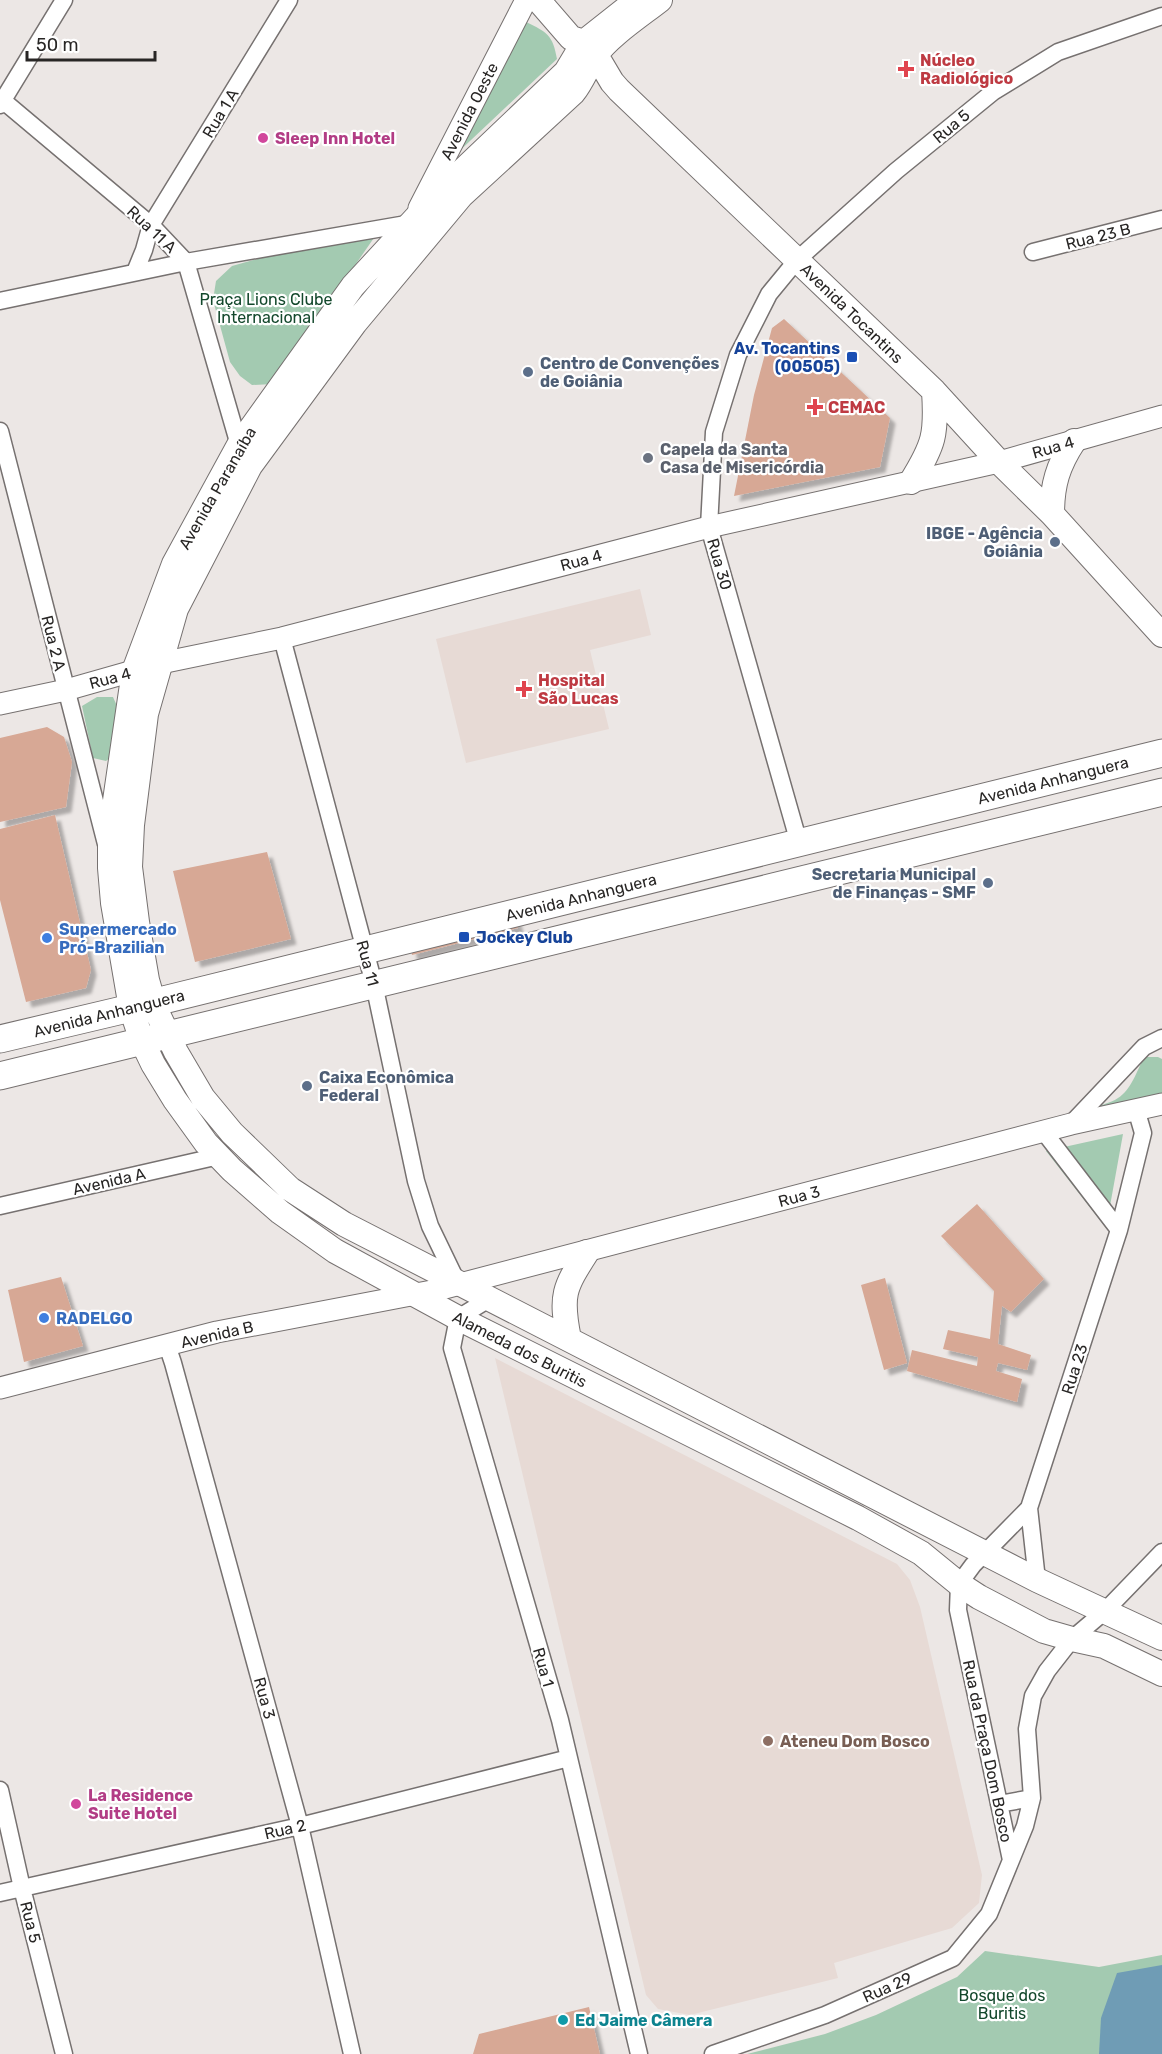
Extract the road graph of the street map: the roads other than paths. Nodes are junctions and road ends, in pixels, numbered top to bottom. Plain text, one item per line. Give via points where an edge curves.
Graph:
1 (64, 0) edge
2 (289, 0) edge
3 (526, 0) edge
4 (538, 0) edge
5 (637, 0) edge
6 (660, 0) edge
7 (1162, 16) edge
8 (590, 48) junction
9 (1, 101) edge
10 (1162, 219) edge
11 (412, 222) junction
12 (151, 225) junction
13 (1033, 252) dead end
14 (797, 260) junction
15 (186, 262) junction
16 (135, 272) junction
17 (0, 301) edge
18 (934, 391) junction
19 (1162, 416) edge
20 (0, 431) edge
21 (1074, 441) junction
22 (239, 445) junction
23 (999, 462) junction
24 (911, 482) junction
25 (1052, 514) junction
26 (709, 527) junction
27 (1162, 635) edge
28 (282, 639) junction
29 (161, 663) junction
30 (134, 671) junction
31 (66, 690) junction
32 (0, 704) edge
33 (1162, 753) edge
34 (1162, 792) edge
35 (800, 843) junction
36 (109, 856) junction
37 (364, 949) junction
38 (374, 984) junction
39 (142, 1005) junction
40 (155, 1038) junction
41 (1162, 1038) edge
42 (0, 1039) edge
43 (0, 1076) edge
44 (1162, 1104) edge
45 (1136, 1109) junction
46 (1071, 1124) junction
47 (1044, 1132) junction
48 (219, 1156) junction
49 (0, 1206) edge
50 (1119, 1230) junction
51 (587, 1252) junction
52 (437, 1290) junction
53 (489, 1299) junction
54 (458, 1318) junction
55 (569, 1339) junction
56 (166, 1346) junction
57 (0, 1388) edge
58 (1029, 1508) junction
59 (1162, 1552) edge
60 (986, 1553) junction
61 (1037, 1580) junction
62 (959, 1584) junction
63 (1106, 1611) junction
64 (1162, 1638) edge
65 (1072, 1640) junction
66 (1162, 1674) edge
67 (569, 1758) junction
68 (0, 1790) edge
69 (1032, 1798) junction
70 (999, 1804) junction
71 (300, 1826) junction
72 (1012, 1861) junction
73 (22, 1888) junction
74 (0, 1893) edge
75 (64, 2054) edge
76 (352, 2054) edge
77 (639, 2054) edge
78 (713, 2054) edge

1 - 9 street
2 - 12 street, Rua 1 A
3 - 11 street, Avenida Oeste
4 - 8 main road, Avenida Tocantins via 571,38
5 - 8 main road, Avenida Paranaíba
6 - 8 main road, Avenida Paranaíba
7 - 14 street, Rua 5 via 1058,52 993,92 896,171
8 - 11 main road, Avenida Paranaíba
8 - 14 main road, Avenida Tocantins via 619,90
8 - 29 main road, Avenida Paranaíba via 580,85 453,205 355,323 250,466 176,609
9 - 12 street, Rua 11 A
10 - 13 street, Rua 23 B
11 - 15 street
11 - 22 main road, Avenida Paranaíba via 353,286
12 - 15 street, Rua 11 A
12 - 16 street, Rua 1 A
14 - 18 main road, Avenida Tocantins
14 - 26 street, Rua 30 via 769,294 738,355 714,432
15 - 16 street
15 - 22 street, Rua 11 A
16 - 17 street
18 - 23 main road, Avenida Tocantins
18 - 24 main road via 936,423 928,454
19 - 21 street, Rua 4
20 - 31 street, Rua 2 A
21 - 23 street, Rua 4
21 - 25 main road via 1056,475
22 - 30 main road, Avenida Paranaíba via 174,564
23 - 24 street, Rua 4
23 - 25 main road, Avenida Tocantins
24 - 26 street, Rua 4
25 - 27 main road, Avenida Tocantins
26 - 28 street, Rua 4
26 - 35 street, Rua 30
28 - 29 street, Rua 4
28 - 37 street, Rua 11
29 - 30 street, Rua 4
29 - 39 main road, Avenida Paranaíba via 146,714 130,852 132,894 147,980
30 - 31 street, Rua 4
30 - 36 main road, Avenida Paranaíba
31 - 32 street, Rua 4
31 - 36 street, Rua 2 A
33 - 35 main road, Avenida Anhanguera
34 - 38 main road
35 - 37 main road, Avenida Anhanguera
36 - 39 main road, Avenida Paranaíba via 111,892
37 - 38 street, Rua 11
37 - 39 main road, Avenida Anhanguera
38 - 40 main road
38 - 52 street, Rua 11 via 416,1181 430,1226
39 - 40 main road, Avenida Paranaíba
39 - 42 main road, Avenida Anhanguera
40 - 43 main road
40 - 48 main road, Alameda dos Buritis via 175,1100
40 - 52 main road, Alameda dos Buritis via 186,1070 214,1114 290,1189
41 - 46 street via 1144,1047
44 - 45 street, Rua 3
45 - 46 street, Rua 3
45 - 50 street, Rua 23 via 1143,1133
46 - 47 street, Rua 3
47 - 50 street
47 - 51 street, Rua 3
48 - 49 street, Avenida A
48 - 52 main road, Alameda dos Buritis via 280,1212 335,1251
50 - 58 street, Rua 23
51 - 52 street, Rua 3
51 - 55 main road via 568,1282 564,1298
52 - 53 main road, Alameda dos Buritis
52 - 54 main road, Alameda dos Buritis
52 - 56 street, Avenida B via 217,1332
53 - 54 street
53 - 55 main road, Alameda dos Buritis
54 - 62 main road, Alameda dos Buritis via 858,1518 914,1549
54 - 67 street, Rua 1 via 452,1348
55 - 60 main road, Alameda dos Buritis
56 - 57 street, Avenida B
56 - 71 street, Rua 3
58 - 60 street, Rua 23
58 - 61 street, Rua 23
59 - 63 street
60 - 61 main road, Alameda dos Buritis
60 - 62 street
61 - 63 main road, Alameda dos Buritis
62 - 65 main road, Alameda dos Buritis via 1044,1631
62 - 70 street, Rua da Praça Dom Bosco via 958,1610
63 - 64 main road, Alameda dos Buritis
63 - 65 street
65 - 66 main road, Alameda dos Buritis via 1104,1646
65 - 69 street, Rua da Praça Dom Bosco via 1033,1696 1027,1729
67 - 71 street, Rua 2
67 - 77 street, Rua 1
68 - 73 street, Rua 5
69 - 70 street
69 - 72 street, Rua da Praça Dom Bosco
70 - 72 street, Rua da Praça Dom Bosco
71 - 73 street, Rua 2
71 - 76 street, Rua 3
72 - 78 street, Rua 29 via 989,1914 953,1958 825,2015
73 - 74 street, Rua 2
73 - 75 street, Rua 5

